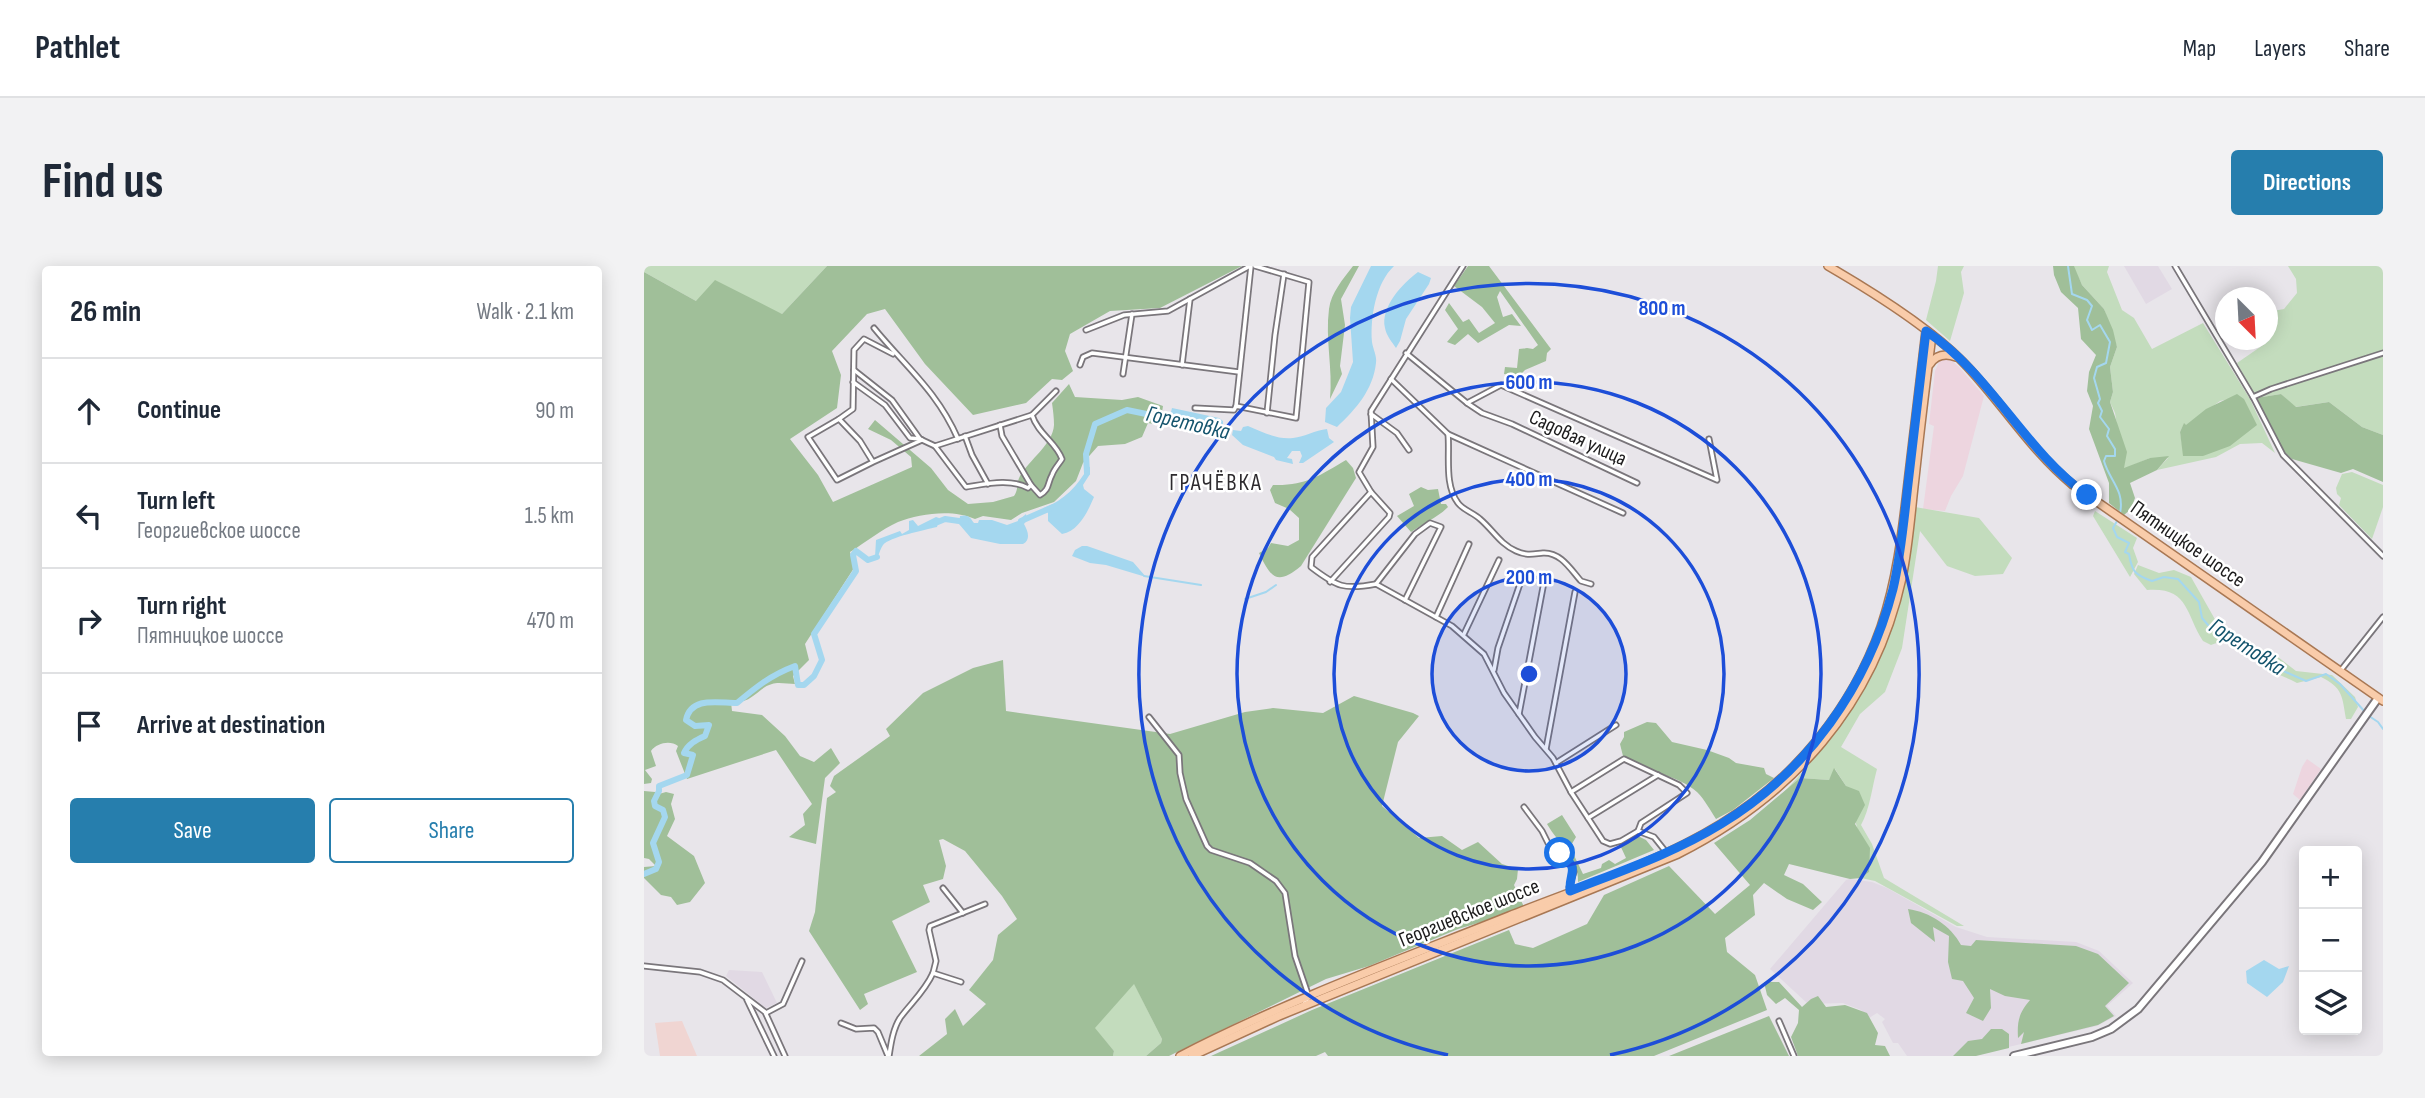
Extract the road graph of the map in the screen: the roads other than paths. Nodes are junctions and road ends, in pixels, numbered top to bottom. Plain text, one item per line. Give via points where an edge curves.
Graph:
1 (1252, 266) edge
2 (1463, 266) edge
3 (1828, 266) edge
4 (2175, 266) edge
5 (1284, 274) junction
6 (1190, 299) junction
7 (1132, 314) junction
8 (874, 328) dead end
9 (1086, 330) dead end
10 (1929, 333) junction
11 (1406, 353) junction
12 (2383, 353) edge
13 (896, 355) junction
14 (1126, 357) junction
15 (1961, 360) junction
16 (1080, 365) dead end
17 (1182, 365) junction
18 (1928, 368) junction
19 (853, 370) junction
20 (1239, 372) junction
21 (1123, 374) dead end
22 (1391, 379) junction
23 (853, 382) junction
24 (1056, 391) dead end
25 (2253, 397) junction
26 (1467, 403) junction
27 (1236, 406) junction
28 (1195, 408) dead end
29 (1267, 413) junction
30 (1371, 414) junction
31 (1032, 415) junction
32 (839, 419) junction
33 (1000, 425) junction
34 (1448, 434) junction
35 (965, 436) junction
36 (958, 439) junction
37 (1709, 439) dead end
38 (921, 440) junction
39 (935, 446) junction
40 (1409, 450) dead end
41 (873, 462) junction
42 (988, 484) junction
43 (1637, 484) dead end
44 (1031, 485) junction
45 (1370, 492) junction
46 (1623, 513) dead end
47 (1469, 544) dead end
48 (2383, 556) edge
49 (1499, 560) dead end
50 (1523, 575) dead end
51 (1330, 582) junction
52 (1544, 582) dead end
53 (1376, 584) junction
54 (1591, 584) dead end
55 (1575, 592) dead end
56 (1405, 600) junction
57 (1436, 617) junction
58 (2383, 617) edge
59 (1464, 634) junction
60 (1494, 673) junction
61 (2340, 673) junction
62 (2381, 699) edge
63 (1519, 714) junction
64 (1149, 717) dead end
65 (1616, 725) dead end
66 (1546, 749) junction
67 (1555, 763) junction
68 (1658, 775) junction
69 (1571, 792) junction
70 (1524, 807) dead end
71 (1588, 819) junction
72 (1638, 831) junction
73 (1666, 852) junction
74 (943, 888) dead end
75 (1570, 891) junction
76 (985, 904) dead end
77 (963, 913) junction
78 (802, 961) dead end
79 (644, 966) edge
80 (933, 973) junction
81 (961, 982) dead end
82 (1309, 996) junction
83 (746, 998) junction
84 (1303, 1005) junction
85 (767, 1015) junction
86 (758, 1020) junction
87 (1779, 1021) dead end
88 (841, 1023) dead end
89 (774, 1056) edge
90 (786, 1056) edge
91 (888, 1056) edge
92 (1180, 1056) edge
93 (1192, 1056) edge
94 (1794, 1056) edge
95 (2014, 1056) edge

1 - 5 street
1 - 6 street
1 - 20 street
2 - 11 street
3 - 10 main road, Пятницкое шоссе
4 - 25 street
5 - 29 street
5 - 29 street via 1309,282 1296,418
6 - 7 street via 1168,311
6 - 17 street
7 - 9 street
7 - 14 street
8 - 13 street
10 - 15 main road, Пятницкое шоссе
10 - 18 main road, Георгиевское шоссе
10 - 73 main road, Георгиевское шоссе via 1895,579 1881,628 1857,681 1827,728 1784,776 1732,817
11 - 22 street
11 - 26 street, Садовая улица
12 - 25 street
13 - 19 street via 864,339 854,350
13 - 36 street via 934,395
14 - 16 street via 1086,354
14 - 17 street
14 - 21 street
15 - 18 main road via 1942,355
15 - 61 main road, Пятницкое шоссе via 2059,474
17 - 20 street
18 - 84 main road, Георгиевское шоссе via 1907,548 1891,617 1853,699 1804,765 1746,814 1678,854
19 - 23 street
19 - 38 street via 892,400
20 - 27 street
22 - 30 street
22 - 34 street
23 - 32 street via 853,408
23 - 38 street via 886,405 910,438
24 - 31 street
25 - 48 street via 2283,455
26 - 37 street via 1501,385 1717,480
26 - 43 street, Садовая улица
27 - 28 street via 1234,410
27 - 29 street
30 - 40 street via 1397,433
30 - 45 street via 1373,447 1359,472
31 - 33 street
31 - 44 street via 1062,459 1047,491 1040,495
32 - 41 street
32 - 41 street via 808,437 837,480
33 - 35 street
33 - 44 street
34 - 46 street
34 - 54 street via 1451,491 1459,505 1517,552 1557,557 1569,564 1581,581
35 - 36 street
35 - 42 street
36 - 39 street
38 - 39 street
38 - 41 street
39 - 42 street via 966,487
42 - 44 street
45 - 51 street via 1389,517
45 - 51 street via 1312,557 1311,567
47 - 57 street
49 - 59 street
50 - 60 street
51 - 53 street via 1352,589
52 - 63 street
53 - 56 street
53 - 56 street via 1415,534 1430,523 1441,527
55 - 66 street
56 - 57 street
57 - 59 street
58 - 61 street
59 - 60 street via 1484,654
60 - 63 street
61 - 62 main road, Пятницкое шоссе
62 - 95 main road via 2262,862 2138,1009 2092,1037
63 - 66 street
64 - 82 street via 1179,755 1186,799 1207,845 1217,853 1251,863 1285,893 1295,956
65 - 67 street
66 - 67 street
67 - 69 street
68 - 69 street via 1624,759
68 - 71 street
68 - 72 street via 1687,793 1640,823
69 - 71 street
70 - 75 street via 1548,843 1573,866
71 - 72 street via 1610,844
72 - 73 street via 1654,837
73 - 75 main road, Георгиевское шоссе
74 - 77 street
75 - 82 main road, Георгиевское шоссе
76 - 77 street
77 - 80 street via 930,926 936,961
78 - 85 street via 783,1004
79 - 83 street via 708,973
80 - 81 street
80 - 91 street via 900,1019
82 - 84 street
82 - 92 main road, Георгиевское шоссе
83 - 85 street
83 - 86 street
84 - 93 main road, Георгиевское шоссе
85 - 86 street
85 - 90 street
86 - 89 street
87 - 94 street
88 - 91 street via 856,1029 874,1028

